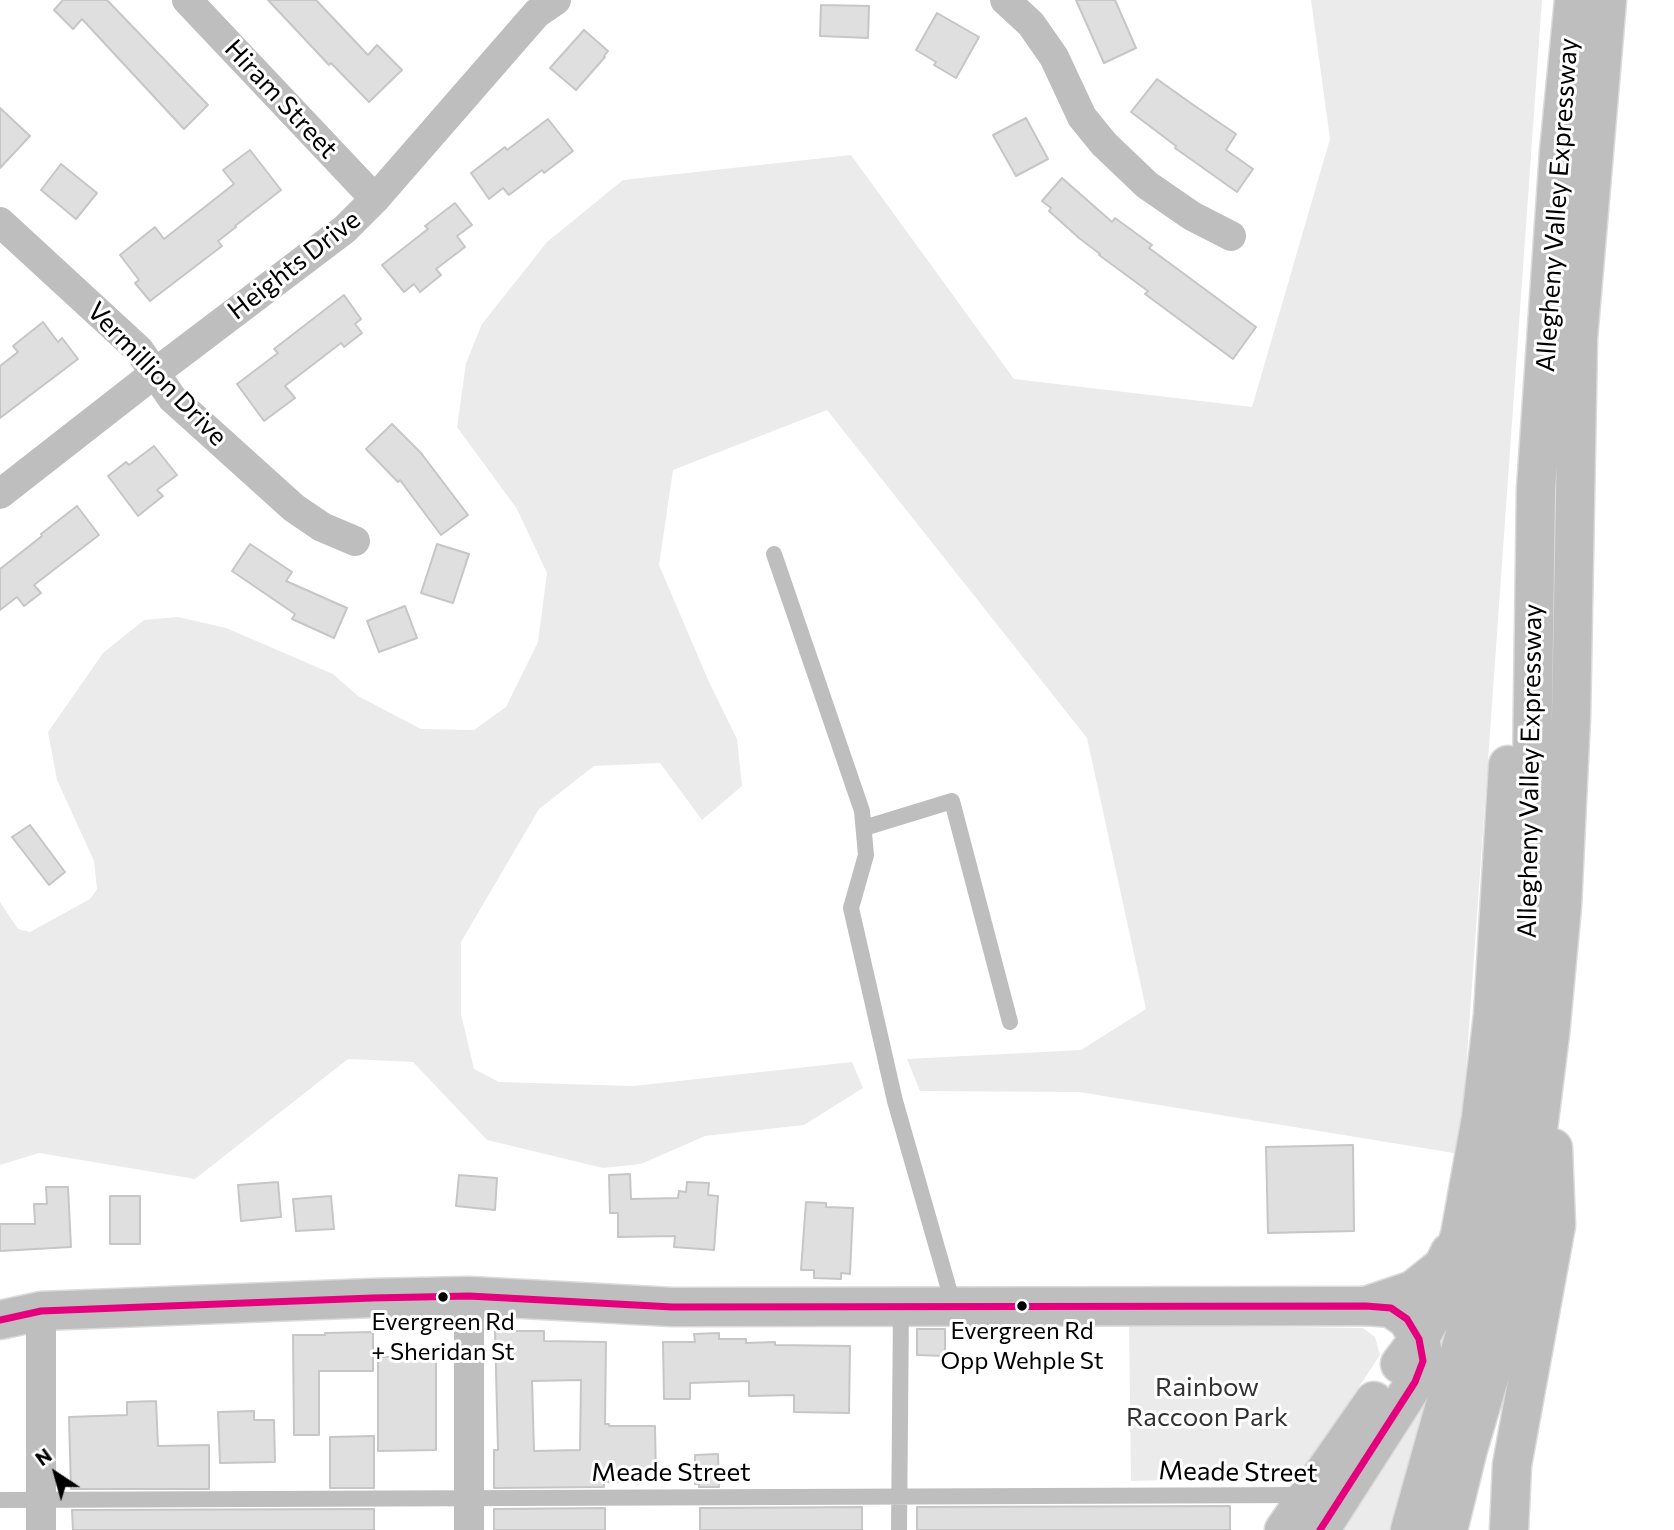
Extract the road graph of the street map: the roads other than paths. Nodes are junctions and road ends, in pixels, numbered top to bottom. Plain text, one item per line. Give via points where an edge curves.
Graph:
1 (187, 0) edge
2 (556, 0) edge
3 (1005, 0) edge
4 (1574, 0) edge
5 (1607, 0) edge
6 (375, 199) junction
7 (0, 222) edge
8 (1231, 236) dead end
9 (155, 373) junction
10 (1536, 488) junction
11 (0, 494) edge
12 (355, 541) dead end
13 (774, 554) dead end
14 (864, 828) junction
15 (1010, 1022) dead end
16 (1550, 1034) junction
17 (1460, 1235) junction
18 (469, 1296) junction
19 (1366, 1306) junction
20 (954, 1307) junction
21 (901, 1308) junction
22 (41, 1311) junction
23 (0, 1320) edge
24 (1409, 1352) junction
25 (899, 1496) junction
26 (469, 1498) junction
27 (0, 1500) edge
28 (41, 1500) junction
29 (1323, 1508) edge
30 (41, 1530) edge
31 (469, 1530) edge
32 (899, 1530) edge
33 (1284, 1530) edge
34 (1410, 1530) edge
35 (1448, 1530) edge
36 (1509, 1530) edge

1 - 6 street, Hiram Street
2 - 6 street, Heights Drive via 537,13
3 - 8 street via 1031,24 1054,57 1082,117 1104,144 1147,185
4 - 10 main road, Allegheny Valley Expressway
5 - 16 main road, Allegheny Valley Expressway via 1578,338 1571,717
6 - 9 street, Heights Drive via 345,229
7 - 9 street, Vermillion Drive via 139,350
9 - 11 street, Heights Drive
9 - 12 street, Vermillion Drive via 172,398 294,508
10 - 17 main road via 1515,634 1493,1015 1482,1118
10 - 34 main road, Allegheny Valley Expressway via 1531,842 1517,1060 1477,1291
13 - 14 lane
14 - 15 lane via 952,801
14 - 20 lane via 866,855 851,908 895,1101
16 - 35 main road, Allegheny Valley Expressway via 1513,1300
16 - 36 main road via 1556,1225 1512,1465
17 - 19 main road via 1443,1266 1413,1290
17 - 24 main road via 1435,1311
18 - 21 main road via 672,1307
18 - 22 main road
18 - 26 street
19 - 20 main road
19 - 24 main road via 1391,1308 1407,1320
20 - 21 main road
21 - 25 lane
22 - 23 main road
22 - 28 street
24 - 29 main road via 1422,1349 1415,1382
25 - 26 lane, Meade Street
25 - 29 lane, Meade Street
25 - 32 lane
26 - 28 lane, Meade Street
26 - 31 street
27 - 28 lane, Meade Street
28 - 30 street
29 - 33 main road

